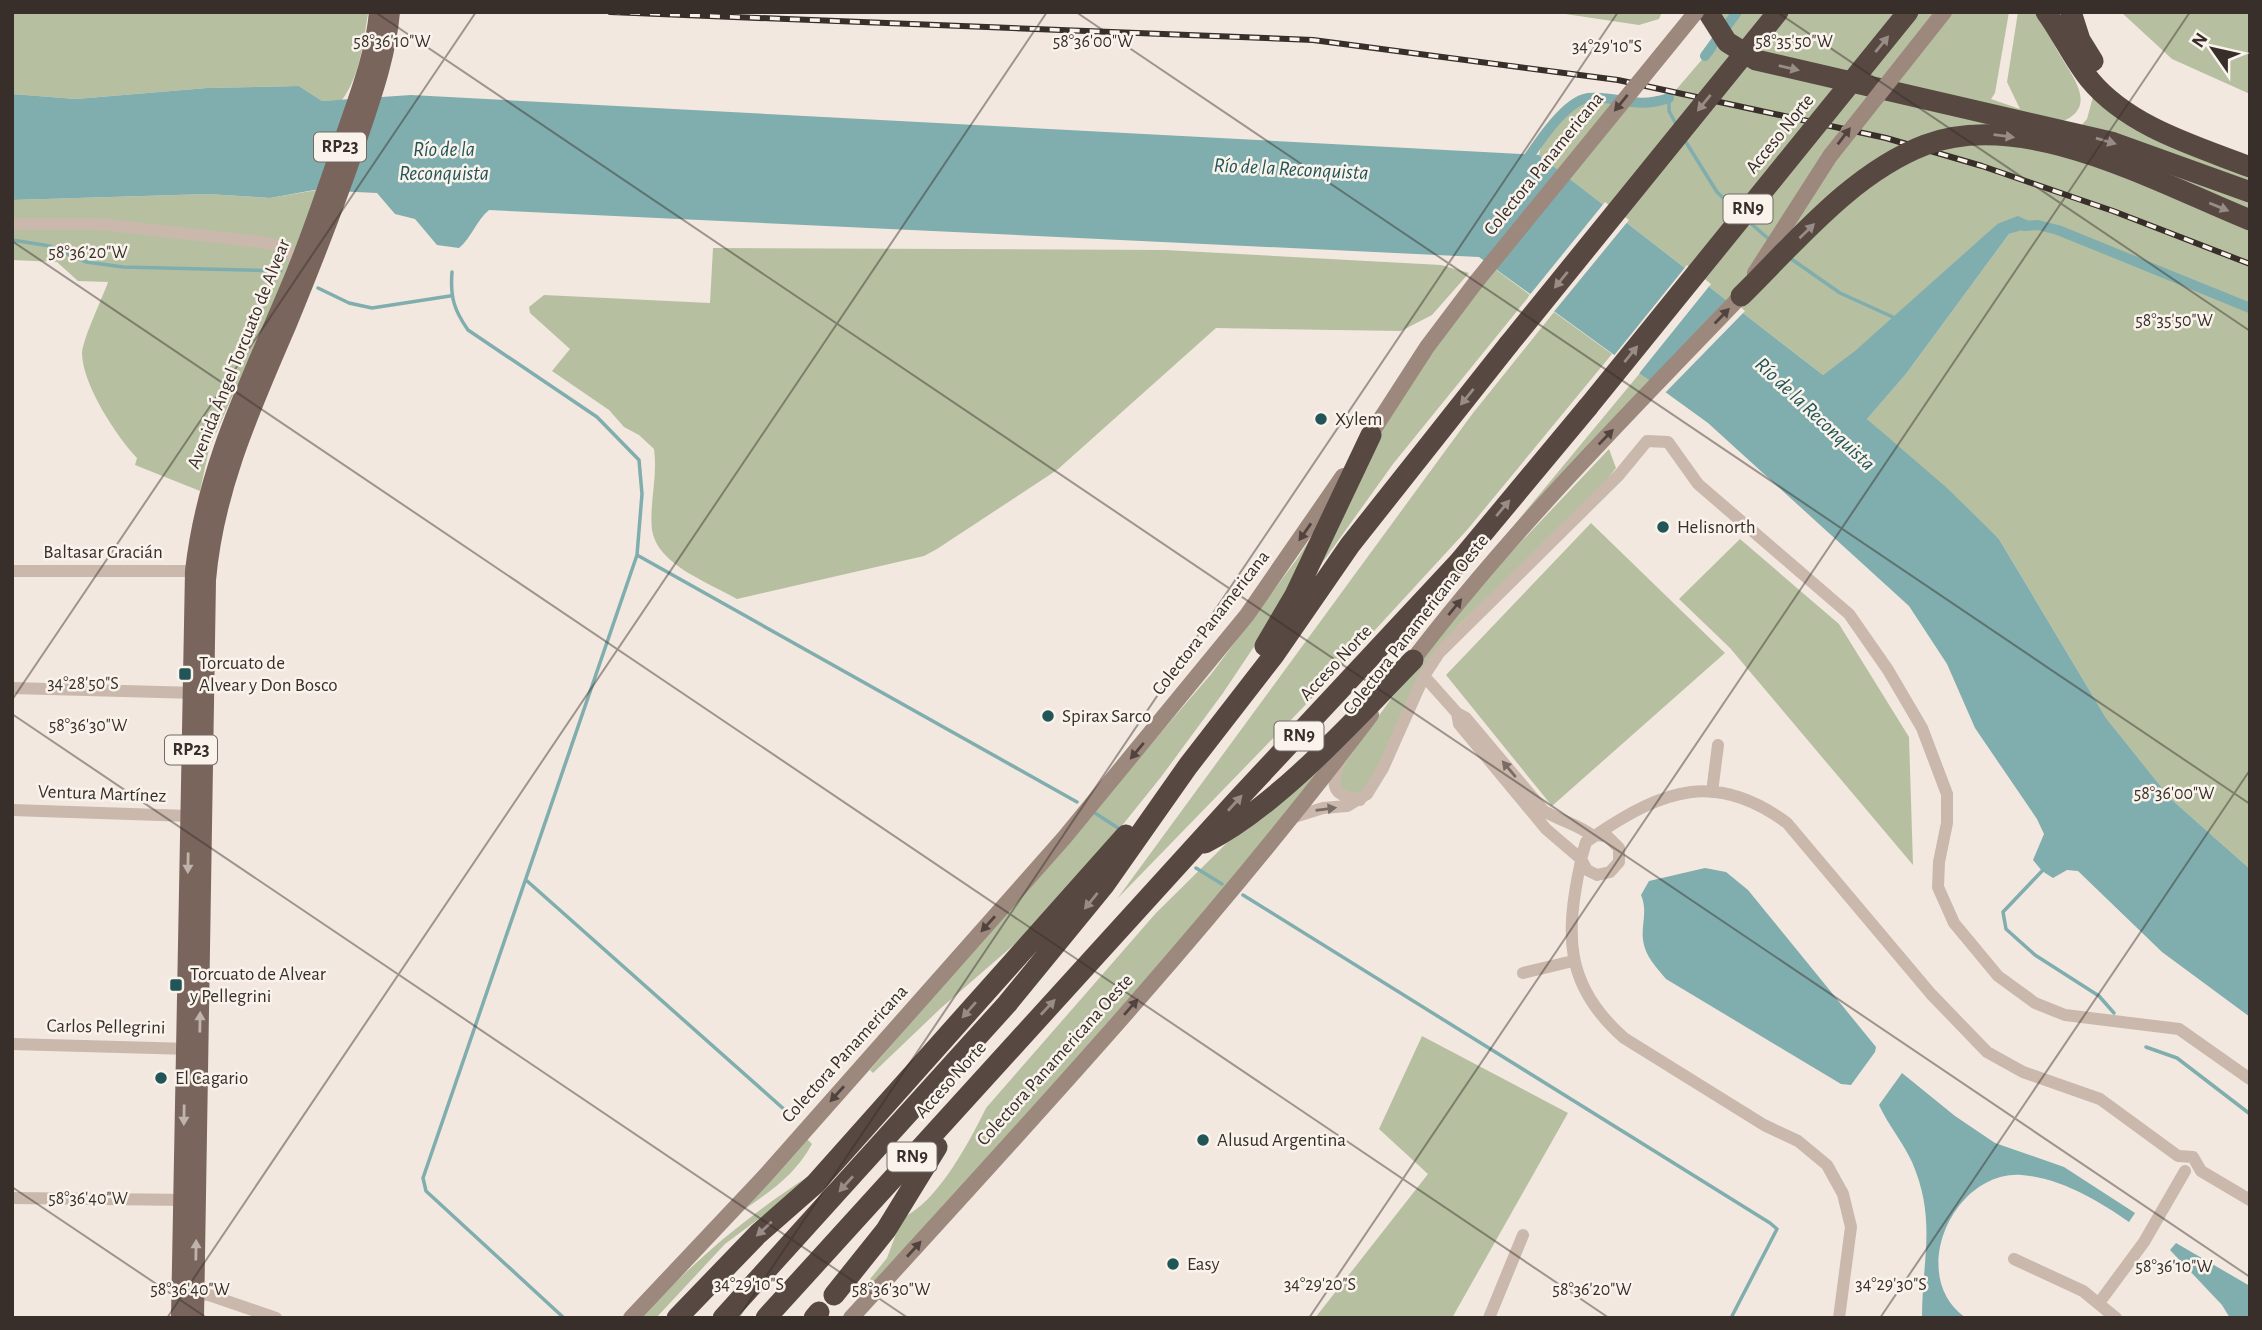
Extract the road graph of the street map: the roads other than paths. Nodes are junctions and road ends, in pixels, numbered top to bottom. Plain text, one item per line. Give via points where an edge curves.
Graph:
1 (378, 12) edge
2 (391, 12) edge
3 (1778, 12) edge
4 (1908, 12) edge
5 (1944, 12) edge
6 (2046, 12) edge
7 (2071, 12) edge
8 (1705, 16) edge
9 (367, 90) junction
10 (2250, 159) edge
11 (2250, 167) edge
12 (2250, 192) edge
13 (328, 206) junction
14 (2250, 220) edge
15 (12, 225) edge
16 (299, 261) junction
17 (1741, 296) junction
18 (1371, 435) junction
19 (12, 571) edge
20 (194, 571) junction
21 (1418, 668) junction
22 (12, 688) edge
23 (199, 694) junction
24 (1457, 713) junction
25 (1718, 745) dead end
26 (1342, 753) junction
27 (1188, 766) junction
28 (1713, 792) junction
29 (1360, 800) junction
30 (12, 810) edge
31 (190, 816) junction
32 (1291, 818) junction
33 (1556, 818) junction
34 (1622, 818) junction
35 (1546, 829) junction
36 (1594, 836) junction
37 (1616, 842) junction
38 (1194, 849) junction
39 (1581, 860) junction
40 (1597, 875) junction
41 (1576, 887) junction
42 (1573, 961) junction
43 (1524, 973) dead end
44 (12, 1044) edge
45 (192, 1049) junction
46 (1002, 1057) junction
47 (2250, 1079) edge
48 (2178, 1156) junction
49 (2185, 1171) junction
50 (2201, 1171) junction
51 (12, 1198) edge
52 (190, 1200) junction
53 (2250, 1200) edge
54 (1523, 1235) dead end
55 (823, 1258) junction
56 (2014, 1259) dead end
57 (195, 1294) junction
58 (834, 1295) dead end
59 (2099, 1303) junction
60 (180, 1318) edge
61 (195, 1318) edge
62 (276, 1318) edge
63 (631, 1318) edge
64 (677, 1318) edge
65 (723, 1318) edge
66 (766, 1318) edge
67 (776, 1318) edge
68 (851, 1318) edge
69 (1489, 1318) edge
70 (1839, 1318) edge
71 (2116, 1318) edge

1 - 9 main road, RP23
2 - 9 main road, RP23 via 388,37
3 -> 27 highway, Acceso Norte / RN9, bridge via 1350,545 1274,655
38 -> 4 highway, Acceso Norte / RN9, bridge via 1459,562
17 -> 5 street, Colectora Panamericana Oeste, bridge via 1830,156
6 - 11 highway via 2083,71 2112,101 2159,129
7 - 10 highway via 2088,53 2119,89 2162,117
8 -> 12 highway via 1744,55 1771,64 2111,142
8 -> 18 street, Colectora Panamericana, bridge via 1476,282 1427,347
9 - 13 main road, RP23
13 - 16 main road, Avenida Ángel Torcuato de Alvear / RP23
13 - 23 main road, Avenida Ángel Torcuato de Alvear / RP23 via 222,490 206,580
17 -> 14 highway, bridge via 1823,215 1877,172 1923,146 1964,135 2003,135 2061,147
15 - 16 street via 100,224 261,242 283,247
16 - 20 main road, Avenida Ángel Torcuato de Alvear / RP23 via 214,468
21 -> 17 street, Colectora Panamericana Oeste via 1503,548
18 - 27 highway via 1295,595
18 -> 63 street, Colectora Panamericana via 1268,587 1079,821 772,1168
19 - 20 street, Baltasar Gracián
20 - 23 main road, Avenida Ángel Torcuato de Alvear / RP23
21 - 24 street
21 - 26 street, Colectora Panamericana Oeste
21 - 29 street via 1378,778
21 - 38 highway via 1236,827
21 - 47 street via 1601,493 1642,444 1668,442 1698,484 1849,614 1914,711 1947,794 1938,887 1954,923 1998,976 2035,1003 2065,1015 2179,1029
22 - 23 street
23 - 31 main road, Avenida Ángel Torcuato de Alvear / RP23
45 -> 23 main road, Avenida Ángel Torcuato de Alvear / RP23
33 -> 24 street
24 - 35 street via 1459,724
25 - 28 street
26 - 29 street via 1335,789
26 - 32 street, Colectora Panamericana Oeste
27 -> 64 highway via 815,1184 758,1234
27 -> 65 highway, Acceso Norte / RN9 via 1105,884 1007,1004
28 - 34 street via 1658,798
28 - 48 street via 1747,800 1787,823 1938,1002 1987,1052 2023,1072 2100,1099
32 -> 29 street
30 - 31 street, Ventura Martínez
31 -> 45 main road, Avenida Ángel Torcuato de Alvear / RP23
68 -> 32 street, Colectora Panamericana Oeste via 1164,968
33 - 35 street
33 - 36 street via 1577,824
34 - 36 street
34 - 37 street
35 - 39 street
36 - 37 street
36 - 39 street via 1581,849
37 - 40 street via 1619,862 1610,872
46 -> 38 highway, Acceso Norte / RN9
39 - 40 street
39 - 41 street
40 - 41 street via 1584,878
41 - 42 street via 1570,911
42 - 43 street
42 - 70 street via 1591,1002 1624,1038 1764,1125 1798,1141 1827,1166 1843,1194 1851,1227
44 - 45 street, Carlos Pellegrini
45 - 52 main road, Avenida Ángel Torcuato de Alvear / RP23
46 - 55 highway, Acceso Norte / RN9
46 - 58 highway via 917,1175 879,1239
48 - 49 street
48 - 50 street via 2193,1157
49 - 50 street
49 - 59 street via 2144,1242
50 - 53 street
51 - 52 street
57 -> 52 main road, Avenida Ángel Torcuato de Alvear / RP23
52 - 60 main road, Avenida Ángel Torcuato de Alvear / RP23
54 - 69 street
55 - 66 highway, Acceso Norte / RN9
55 - 67 highway
56 - 59 street via 2060,1278
57 - 61 main road, Avenida Ángel Torcuato de Alvear / RP23
57 - 62 street
59 - 71 street

